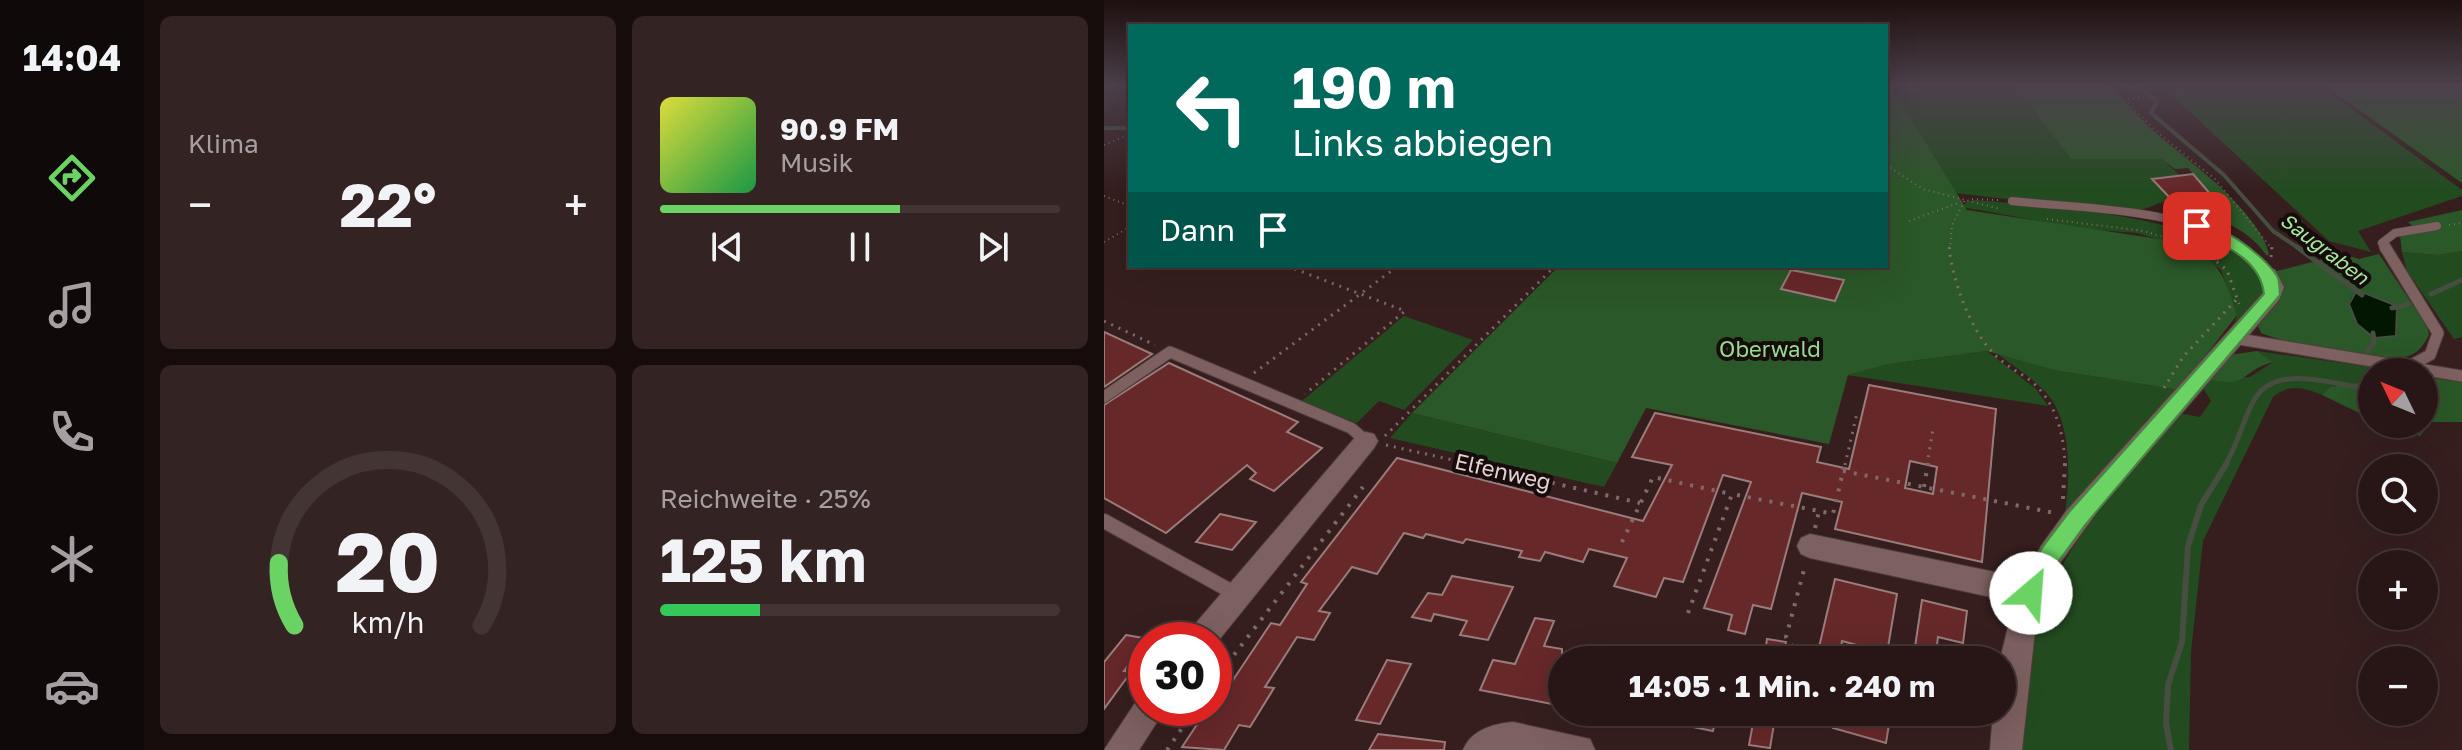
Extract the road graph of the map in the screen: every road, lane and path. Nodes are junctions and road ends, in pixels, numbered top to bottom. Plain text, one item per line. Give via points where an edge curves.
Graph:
1 (2146, 120) edge
2 (1128, 135) edge
3 (1104, 145) edge
4 (1888, 166) edge
5 (1104, 196) edge
6 (1966, 199) junction
7 (1128, 205) edge
8 (2011, 206) junction
9 (2046, 219) dead end
10 (1909, 221) dead end
11 (2437, 226) dead end
12 (1128, 228) edge
13 (1104, 242) edge
14 (1292, 268) edge
15 (1395, 268) edge
16 (1553, 268) edge
17 (2268, 274) junction
18 (1361, 294) junction
19 (2237, 299) junction
20 (1104, 321) edge
21 (2240, 329) junction
22 (1170, 352) junction
23 (2372, 358) edge
24 (2426, 358) edge
25 (2438, 372) edge
26 (2462, 376) edge
27 (1242, 382) junction
28 (1104, 397) edge
29 (1293, 404) junction
30 (2162, 420) junction
31 (1933, 429) dead end
32 (1372, 442) junction
33 (1427, 454) junction
34 (1421, 462) dead end
35 (1843, 471) dead end
36 (1878, 478) junction
37 (1876, 485) dead end
38 (1363, 487) dead end
39 (1924, 487) junction
40 (1938, 490) junction
41 (1732, 494) junction
42 (1937, 498) dead end
43 (1640, 503) junction
44 (1819, 511) dead end
45 (2069, 516) junction
46 (1104, 521) edge
47 (1622, 542) dead end
48 (1810, 546) dead end
49 (2031, 593) junction
50 (1236, 594) junction
51 (1688, 613) dead end
52 (1214, 622) edge
53 (1232, 658) edge
54 (1137, 726) edge
55 (1184, 726) edge
56 (1120, 750) edge
57 (1167, 750) edge
58 (1479, 750) edge
59 (1579, 750) edge
60 (2006, 750) edge

1 - 17 path via 2215,179 2272,246
2 - 3 path
4 - 6 path via 1907,180
5 - 7 path
6 - 8 path
6 - 8 path
6 - 10 path
6 - 45 path via 1949,233 1952,261 1987,346 2053,408
8 - 17 lane via 2197,226 2245,250
9 - 19 path via 2190,243 2228,271
11 - 24 lane via 2395,233 2382,243 2438,333 2437,346
12 - 13 path
14 - 18 path
15 - 18 path
16 - 32 path
17 - 21 street via 2272,295
18 - 27 path
18 - 29 path via 1405,311
19 - 21 path
19 - 30 path via 2164,384
20 - 22 path
21 - 23 lane
21 - 30 street
22 - 27 lane
22 - 28 lane
25 - 26 lane
27 - 29 lane
29 - 32 lane
30 - 45 street
31 - 39 path
32 - 33 path, Elfenweg
32 - 50 street
33 - 34 path
33 - 43 path, Elfenweg
35 - 36 path
36 - 37 path
36 - 39 path
38 - 53 path
39 - 40 path
40 - 42 path
40 - 45 path
41 - 43 path via 1653,477
41 - 44 path
41 - 51 path
43 - 47 path
45 - 49 street
46 - 50 lane
48 - 49 street
49 - 60 street via 2018,649
50 - 52 street
54 - 56 street
55 - 57 path
58 - 59 street via 1506,737

